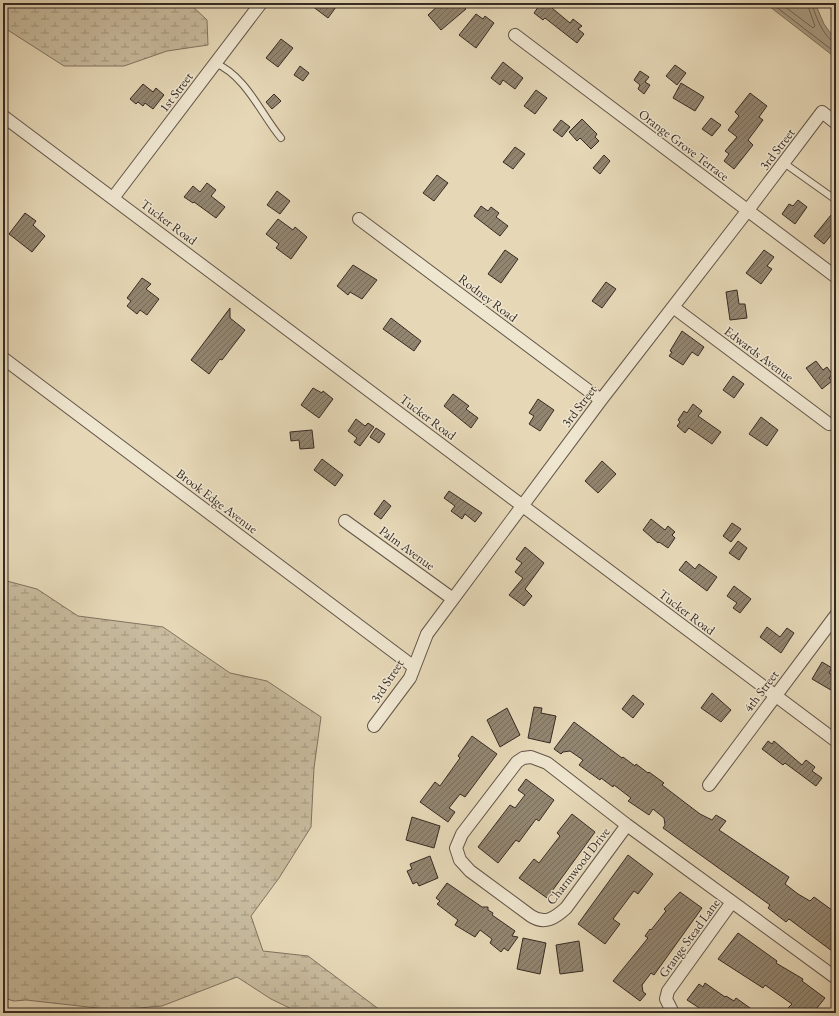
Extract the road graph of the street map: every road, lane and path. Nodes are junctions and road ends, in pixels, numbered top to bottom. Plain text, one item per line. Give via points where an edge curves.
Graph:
1 (261, 3) edge
2 (515, 36) dead end
3 (215, 63) junction
4 (3, 116) edge
5 (836, 123) edge
6 (281, 138) dead end
7 (784, 163) junction
8 (113, 198) junction
9 (836, 200) edge
10 (748, 210) junction
11 (360, 219) dead end
12 (836, 277) edge
13 (672, 307) junction
14 (3, 358) edge
15 (601, 400) junction
16 (829, 424) dead end
17 (522, 506) junction
18 (345, 521) dead end
19 (453, 599) junction
20 (836, 615) edge
21 (414, 667) junction
22 (776, 696) junction
23 (374, 726) dead end
24 (836, 741) edge
25 (709, 785) dead end
26 (627, 825) junction
27 (732, 902) junction
28 (836, 978) edge
29 (672, 1013) edge

1 - 3 street, 1st Street
2 - 10 street, Orange Grove Terrace
3 - 6 lane via 227,68 234,75
3 - 8 street, 1st Street
4 - 8 street, Tucker Road
5 - 7 street, 3rd Street via 822,112
7 - 9 lane
7 - 10 street, 3rd Street
8 - 17 street, Tucker Road
10 - 12 street, Orange Grove Terrace
10 - 13 street, 3rd Street
11 - 15 street, Rodney Road
13 - 15 street, 3rd Street
13 - 16 street, Edwards Avenue
14 - 21 street, Brook Edge Avenue
15 - 17 street, 3rd Street
17 - 19 street, 3rd Street
17 - 22 street, Tucker Road
18 - 19 street, Palm Avenue
19 - 21 street, 3rd Street via 427,634
20 - 22 street, 4th Street
21 - 23 street, 3rd Street
22 - 24 street, Tucker Road
22 - 25 street, 4th Street
26 - 26 street, Charmwood Drive via 547,763 531,757 523,758 512,768 462,834 456,848 460,860 470,871 540,921 557,917 566,908
26 - 27 street, Charmwood Drive
27 - 28 street, Charmwood Drive
27 - 29 street, Grange Stead Lane via 668,991 666,999

